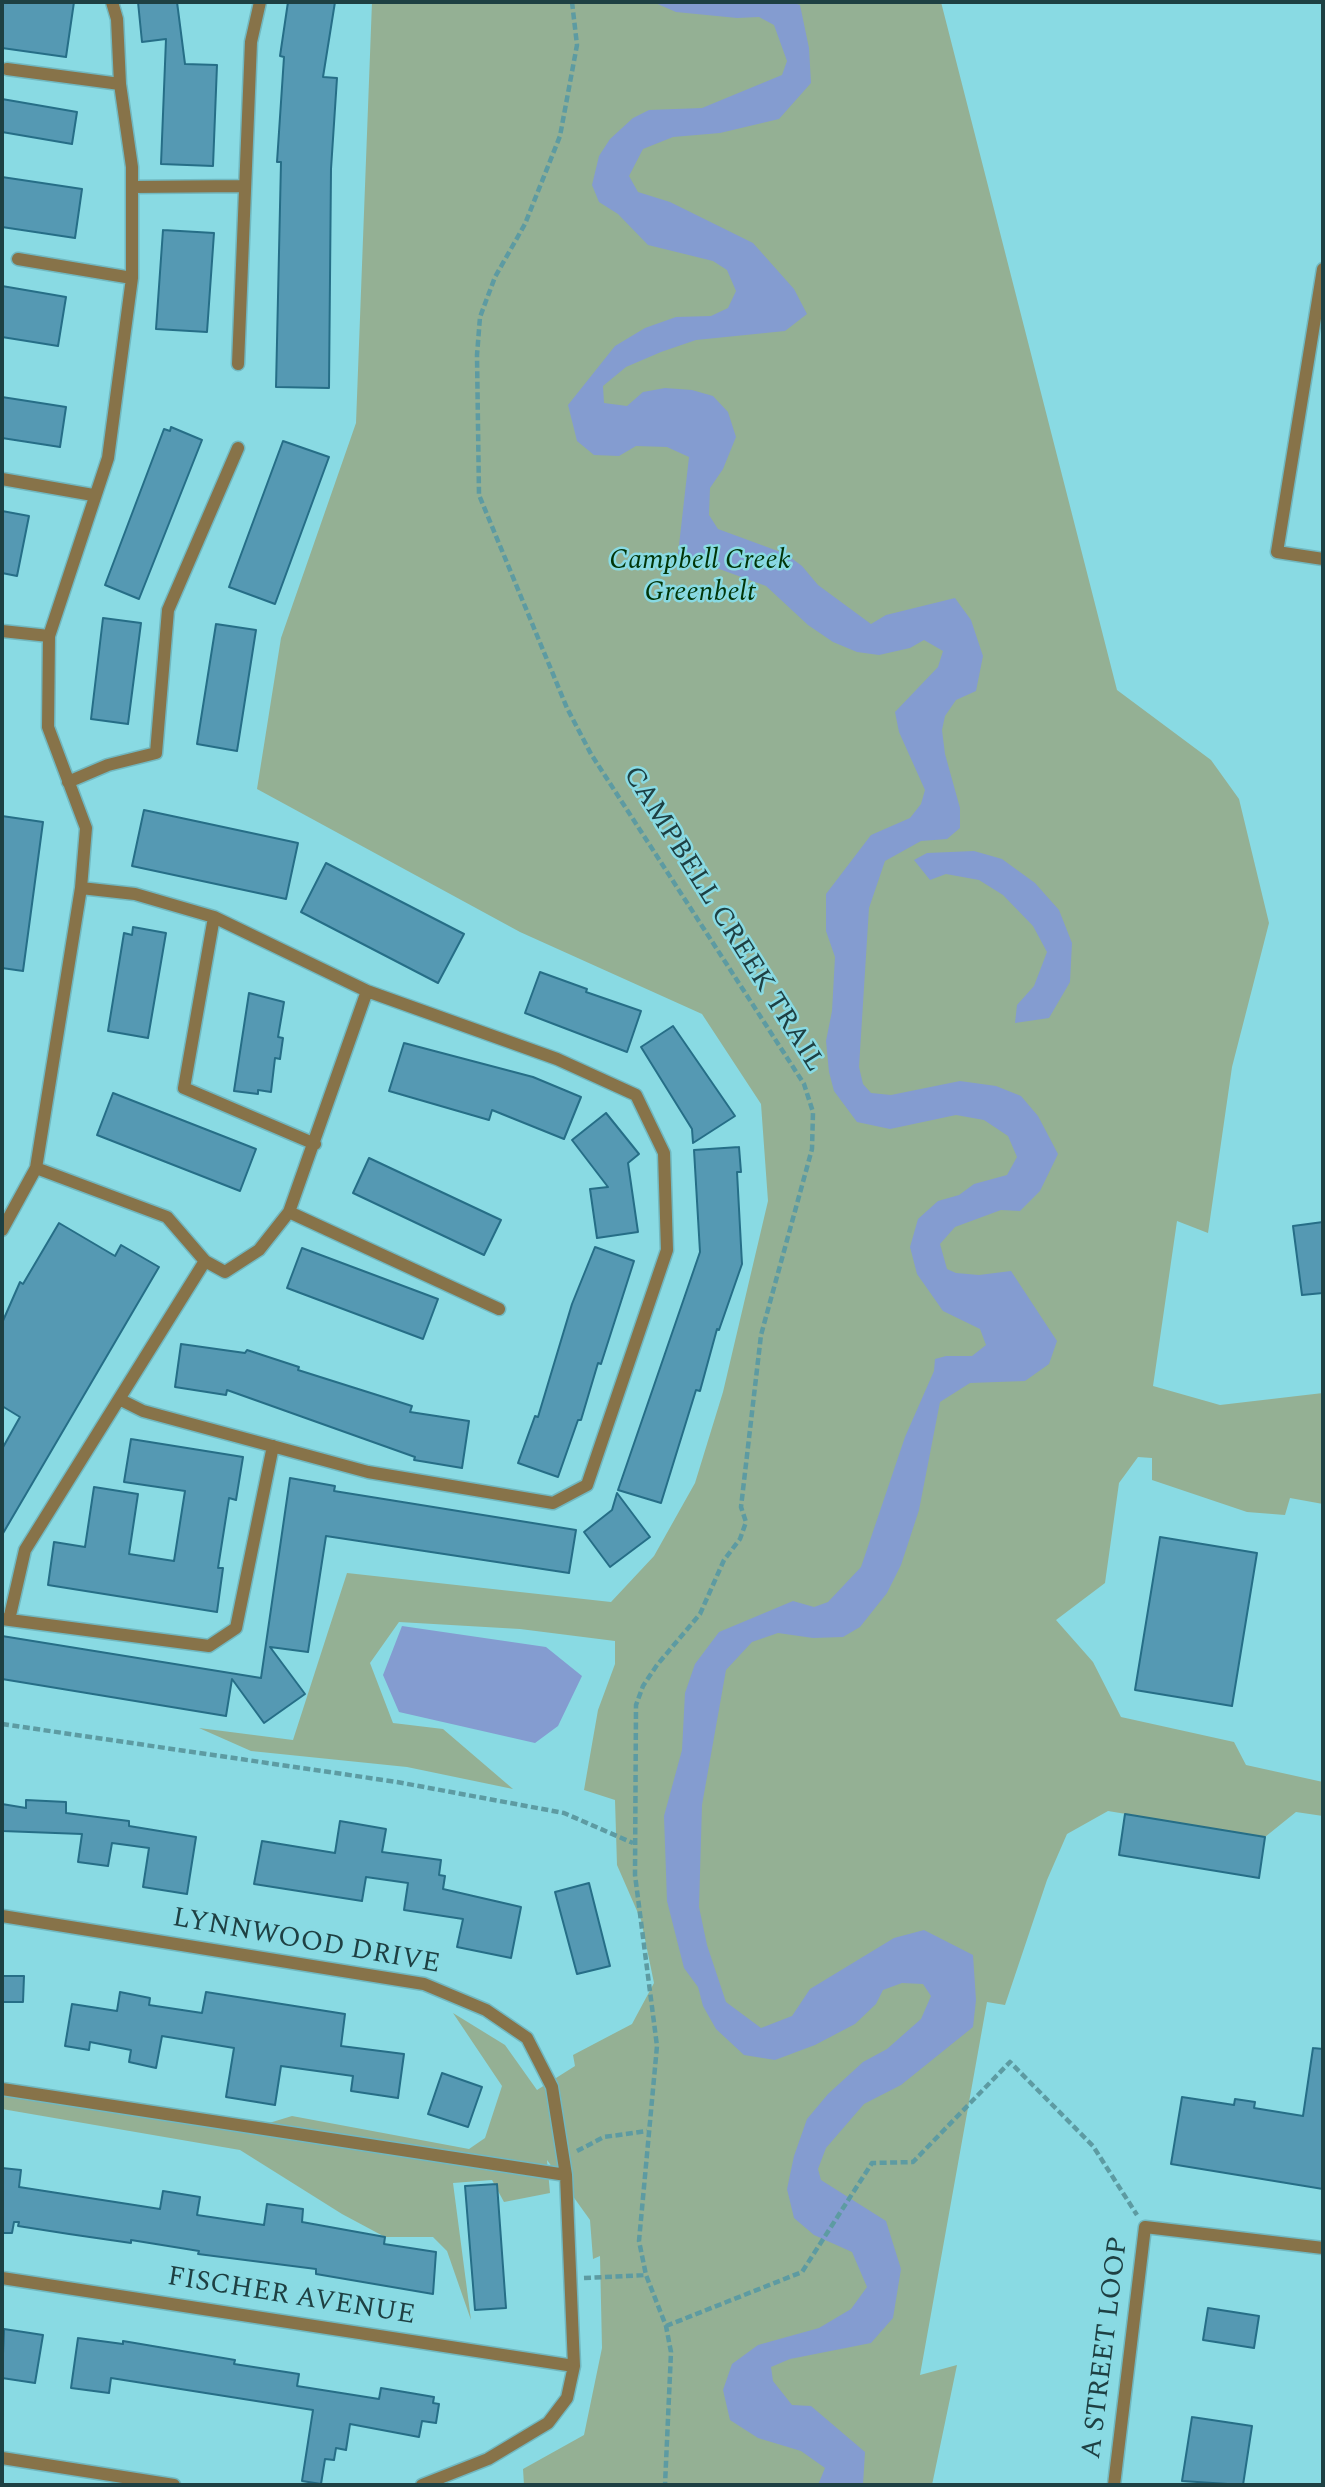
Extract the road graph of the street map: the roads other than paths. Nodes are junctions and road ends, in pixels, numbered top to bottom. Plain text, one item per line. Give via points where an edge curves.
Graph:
1 (112, 2) edge
2 (260, 2) edge
3 (6, 69) dead end
4 (120, 84) junction
5 (244, 186) junction
6 (132, 187) junction
7 (18, 259) dead end
8 (1323, 269) edge
9 (132, 278) junction
10 (238, 364) dead end
11 (238, 448) dead end
12 (2, 479) edge
13 (93, 495) junction
14 (1323, 559) edge
15 (2, 631) edge
16 (49, 636) junction
17 (68, 782) junction
18 (81, 888) junction
19 (214, 917) junction
20 (367, 991) junction
21 (315, 1144) junction
22 (36, 1168) junction
23 (289, 1212) junction
24 (2, 1230) edge
25 (205, 1261) junction
26 (499, 1309) dead end
27 (119, 1399) junction
28 (273, 1446) junction
29 (6, 1619) edge
30 (2, 1916) edge
31 (2, 2090) edge
32 (566, 2175) junction
33 (1323, 2248) edge
34 (2, 2278) edge
35 (574, 2366) junction
36 (2, 2458) edge
37 (174, 2485) edge
38 (422, 2485) edge
39 (1114, 2485) edge

1 - 4 street
2 - 5 street via 251,42
3 - 4 street
4 - 6 street
5 - 6 street
5 - 10 street
6 - 9 street
7 - 9 street
8 - 14 street via 1277,552
9 - 13 street via 107,458
11 - 17 street via 168,610 156,753 108,765
12 - 13 street
13 - 16 street
15 - 16 street
16 - 17 street via 48,727
17 - 18 street via 86,828
18 - 19 street via 135,894
18 - 22 street
19 - 20 street
19 - 21 street via 184,1088
20 - 21 street
20 - 28 street via 557,1059 636,1095 664,1153 667,1250 587,1485 553,1503 368,1472
21 - 23 street
22 - 24 street
22 - 25 street via 167,1217
23 - 25 street via 258,1250 225,1272
23 - 26 street
25 - 27 street
27 - 28 street via 144,1411
27 - 29 street via 25,1550
28 - 29 street via 236,1628 209,1646
30 - 32 street, LYNNWOOD DRIVE via 424,1983 474,2005 527,2038 552,2087
31 - 32 street
32 - 35 street, LYNNWOOD DRIVE
33 - 39 street, A STREET LOOP via 1145,2227
34 - 35 street, FISCHER AVENUE
35 - 38 street, LYNNWOOD DRIVE via 567,2398 548,2423 488,2459
36 - 37 street

